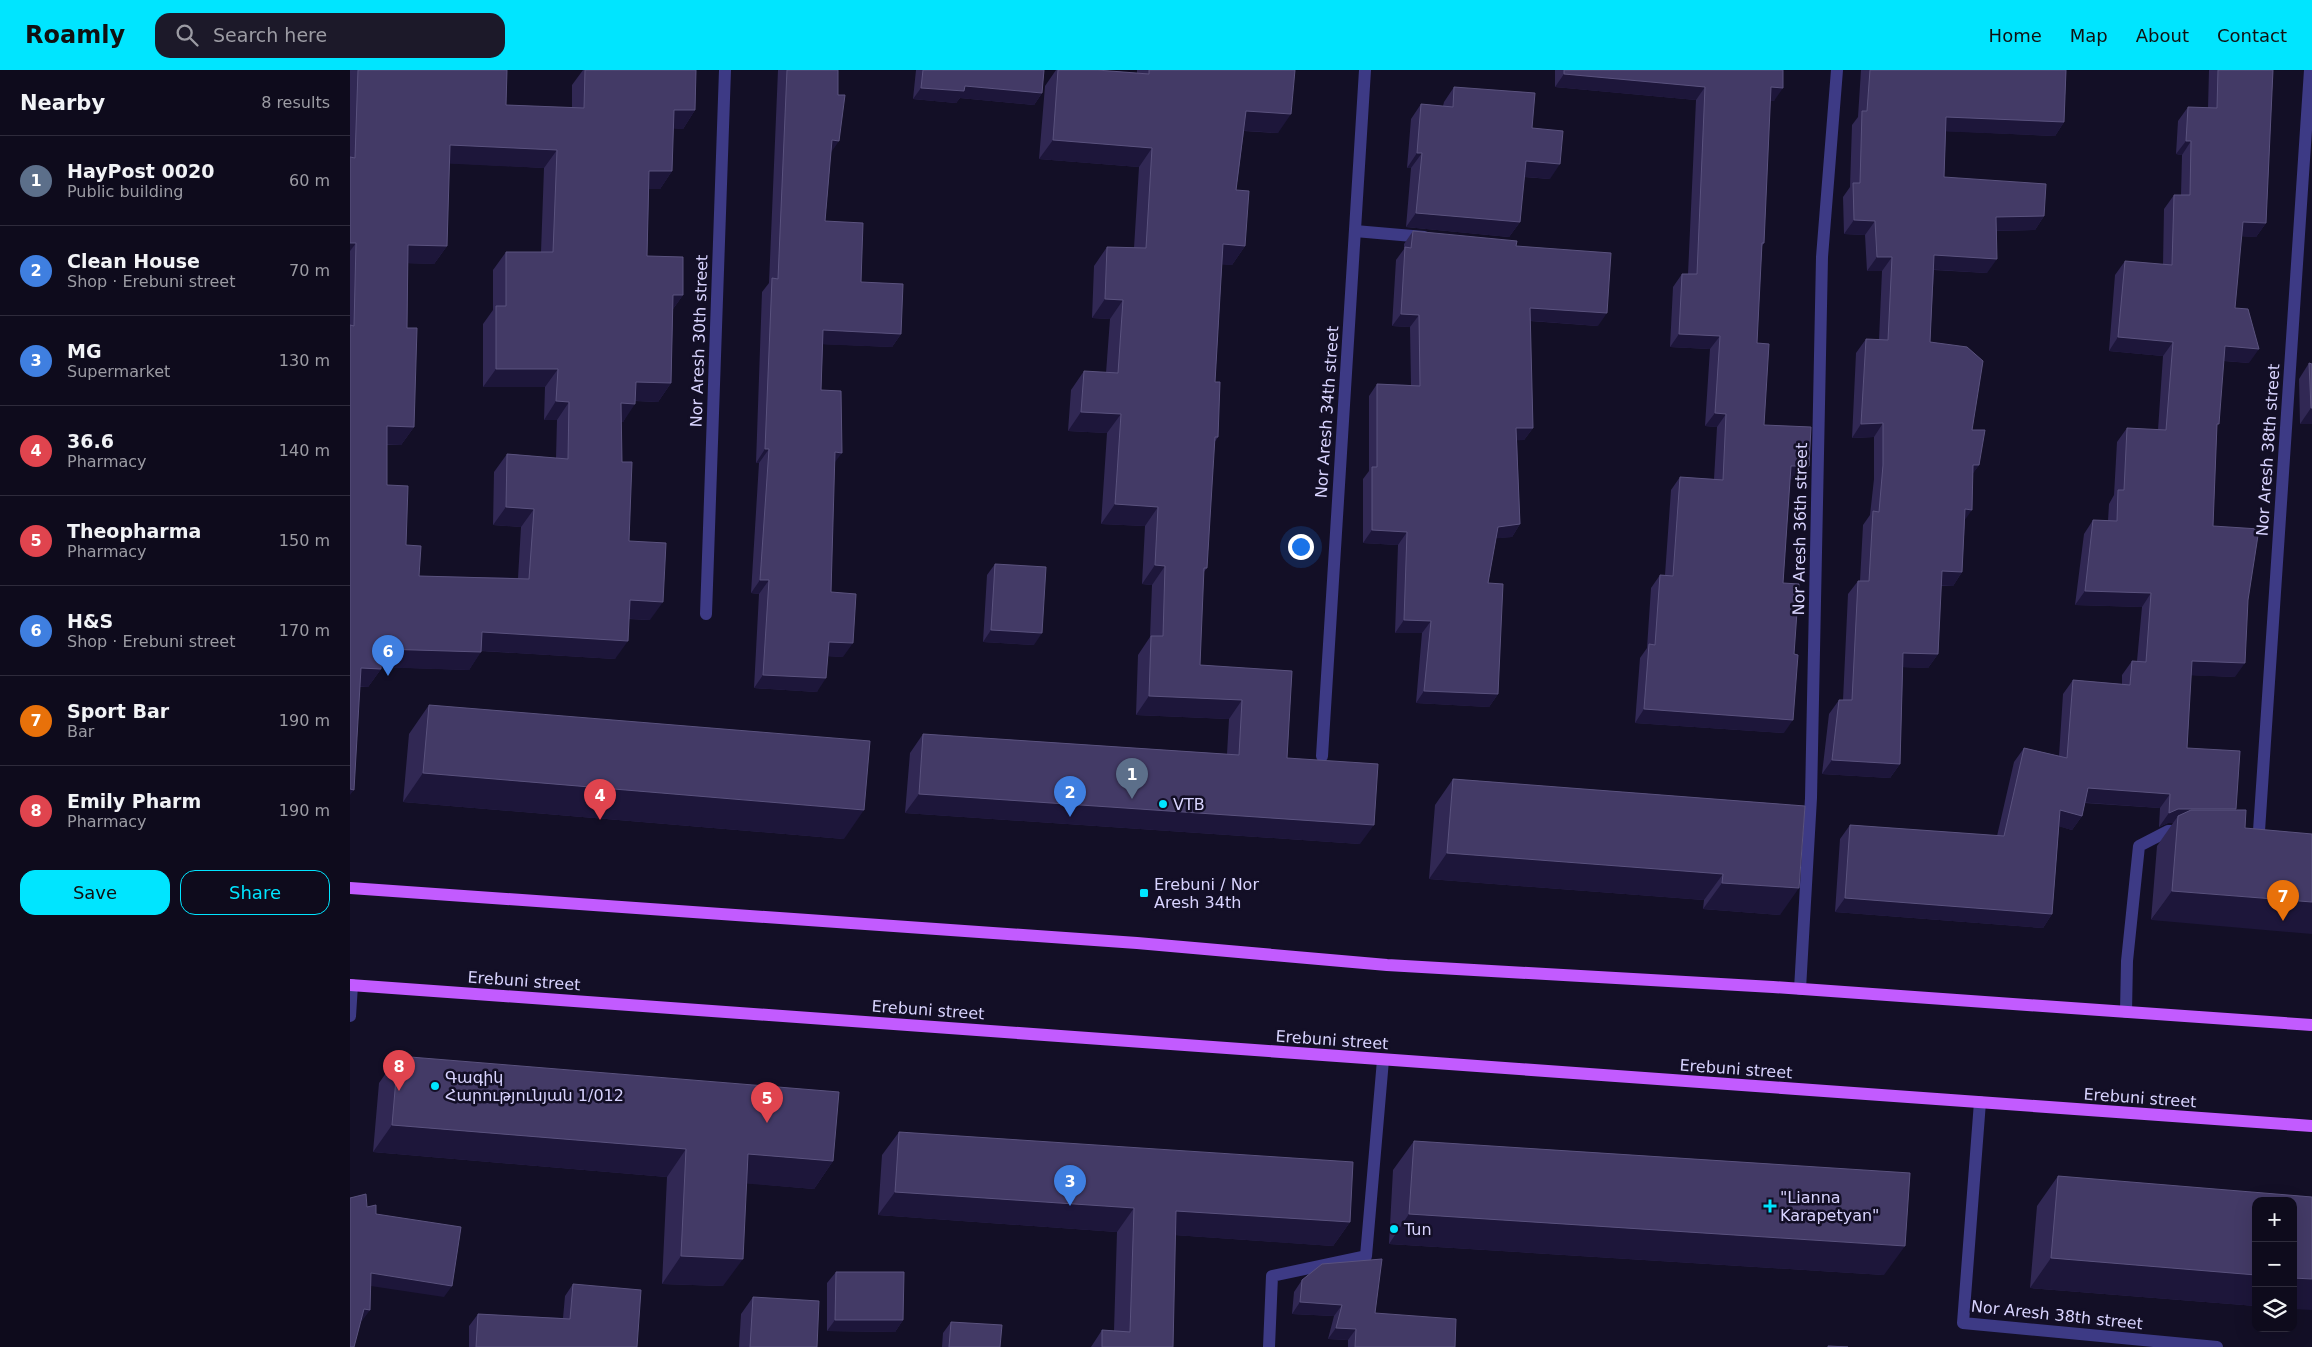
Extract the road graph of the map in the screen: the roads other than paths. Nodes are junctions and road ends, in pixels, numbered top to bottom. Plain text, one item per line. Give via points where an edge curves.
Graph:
1 (725, 70) edge
2 (1365, 70) edge
3 (1837, 70) edge
4 (2310, 70) edge
5 (1355, 231) junction
6 (1433, 238) edge
7 (706, 614) dead end
8 (1322, 756) dead end
9 (2196, 831) edge
10 (2259, 832) edge
11 (350, 888) edge
12 (351, 985) edge
13 (1800, 989) junction
14 (2126, 1012) junction
15 (350, 1016) edge
16 (2312, 1024) edge
17 (1383, 1060) junction
18 (1980, 1102) junction
19 (2312, 1126) edge
20 (1269, 1347) edge
21 (2217, 1347) edge

1 - 7 street, Nor Aresh 30th street
2 - 5 street, Nor Aresh 34th street
3 - 13 street, Nor Aresh 36th street via 1822,257 1811,798
4 - 10 street, Nor Aresh 38th street
5 - 6 street
5 - 8 street, Nor Aresh 34th street
9 - 14 street via 2168,831 2138,846 2127,960
11 - 13 main road via 1136,942 1387,965
12 - 15 street
12 - 17 main road, Erebuni street
13 - 14 main road
14 - 16 main road
17 - 18 main road, Erebuni street
17 - 20 street via 1366,1256 1272,1276
18 - 19 main road, Erebuni street
18 - 21 street, Nor Aresh 38th street via 1963,1323

